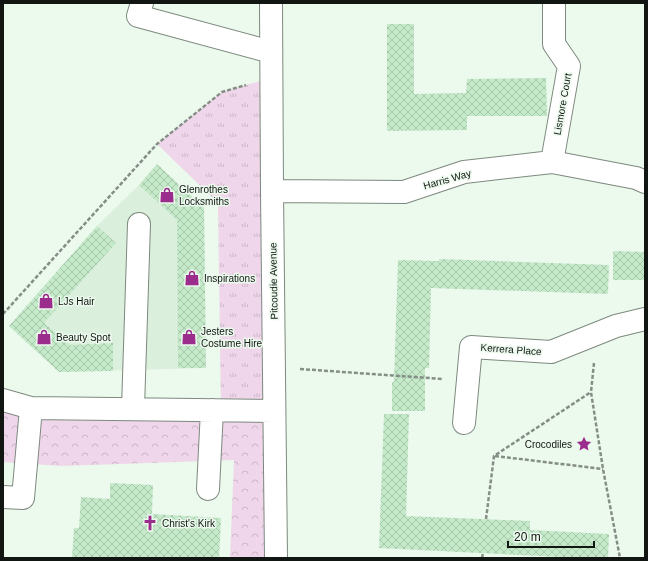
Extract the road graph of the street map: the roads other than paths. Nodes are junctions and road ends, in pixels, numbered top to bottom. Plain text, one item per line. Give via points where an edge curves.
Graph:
1 (142, 3) edge
2 (271, 3) edge
3 (554, 3) edge
4 (271, 52) junction
5 (552, 162) junction
6 (645, 182) edge
7 (272, 191) junction
8 (138, 224) dead end
9 (645, 320) edge
10 (3, 400) edge
11 (31, 408) junction
12 (133, 408) junction
13 (212, 410) junction
14 (274, 411) junction
15 (464, 423) dead end
16 (208, 489) dead end
17 (3, 497) edge
18 (276, 558) edge

1 - 4 street via 138,16
2 - 4 street, Pitcoudie Avenue
3 - 5 street, Lismore Court via 554,44 569,66
4 - 7 street, Pitcoudie Avenue
5 - 6 street, Harris Way via 636,178
5 - 7 street, Harris Way via 464,172 404,192
7 - 14 street, Pitcoudie Avenue
8 - 12 street
9 - 15 street, Kerrera Place via 616,326 551,352 471,347
10 - 11 street
11 - 12 street
11 - 17 street via 23,498
12 - 13 street
13 - 14 street
13 - 16 street
14 - 18 street, Pitcoudie Avenue

